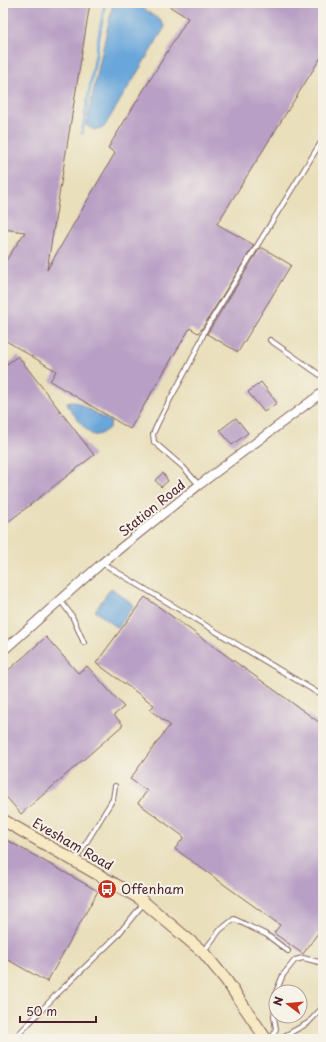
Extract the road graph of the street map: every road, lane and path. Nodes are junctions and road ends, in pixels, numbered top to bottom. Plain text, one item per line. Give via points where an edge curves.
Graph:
1 (323, 139) edge
2 (270, 340) dead end
3 (323, 377) edge
4 (323, 392) edge
5 (199, 485) junction
6 (102, 563) junction
7 (60, 600) junction
8 (84, 643) dead end
9 (3, 651) edge
10 (322, 695) edge
11 (115, 786) dead end
12 (3, 820) edge
13 (75, 861) junction
14 (144, 903) junction
15 (288, 951) dead end
16 (203, 952) junction
17 (323, 963) edge
18 (280, 984) edge
19 (323, 1007) edge
20 (275, 1024) edge
21 (264, 1034) edge
22 (14, 1039) edge
23 (272, 1039) edge
24 (280, 1039) edge

1 - 5 lane via 204,330 197,351 153,434 154,442
2 - 3 lane
4 - 5 street, Station Road
5 - 6 street, Station Road
6 - 7 street, Station Road
6 - 10 lane
7 - 8 lane via 72,616
7 - 9 street, Station Road
11 - 13 lane via 113,799
12 - 13 main road, Evesham Road
13 - 14 main road, Evesham Road
14 - 16 main road, Evesham Road
14 - 22 lane via 116,937
15 - 16 lane via 268,934 234,919 220,930
16 - 21 main road, Evesham Road
17 - 18 lane via 303,958 295,960
19 - 24 lane via 308,1023
20 - 23 lane

